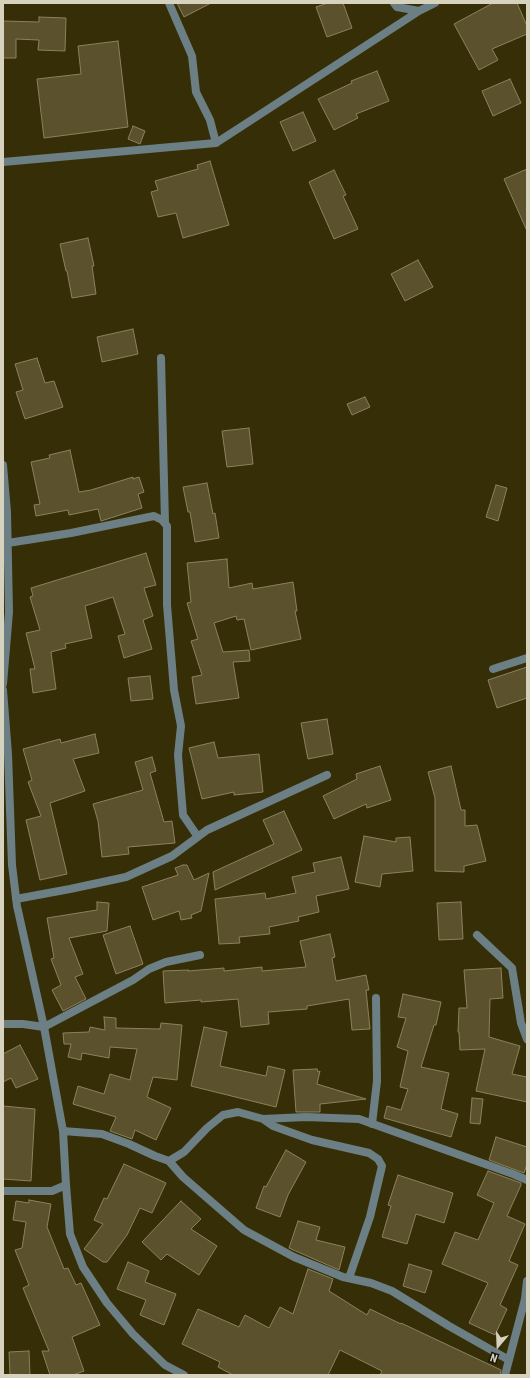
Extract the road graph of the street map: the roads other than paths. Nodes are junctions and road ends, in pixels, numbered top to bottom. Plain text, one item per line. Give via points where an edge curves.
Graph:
1 (169, 3) edge
2 (394, 3) edge
3 (435, 3) edge
4 (419, 11) junction
5 (216, 143) junction
6 (3, 162) edge
7 (161, 358) dead end
8 (3, 465) edge
9 (5, 512) edge
10 (165, 522) junction
11 (8, 544) junction
12 (527, 658) edge
13 (493, 669) dead end
14 (3, 684) edge
15 (3, 690) edge
16 (327, 775) dead end
17 (198, 837) junction
18 (3, 864) edge
19 (12, 865) junction
20 (16, 899) junction
21 (477, 935) dead end
22 (200, 955) dead end
23 (376, 998) dead end
24 (3, 1024) edge
25 (44, 1027) junction
26 (527, 1039) edge
27 (263, 1119) junction
28 (372, 1124) junction
29 (63, 1131) junction
30 (169, 1161) junction
31 (527, 1180) edge
32 (66, 1185) junction
33 (3, 1191) edge
34 (349, 1278) junction
35 (527, 1281) edge
36 (509, 1360) junction
37 (184, 1375) edge
38 (506, 1375) edge

1 - 5 street via 192,56 196,92 210,120
2 - 4 street via 396,7
3 - 4 street
4 - 5 street
5 - 6 street
7 - 10 street
8 - 9 street
9 - 11 street
10 - 11 street via 154,516
10 - 17 street via 167,605 174,690 180,726 178,755 183,815
11 - 14 street via 9,612
12 - 13 street
15 - 19 street
16 - 17 street via 207,830
17 - 20 street via 172,856 126,877
18 - 19 street
19 - 20 street
20 - 25 street
21 - 26 street via 512,968 521,1023
22 - 25 street via 166,962 149,969
23 - 28 street via 377,1080
24 - 25 street
25 - 29 street
27 - 28 street via 359,1119
27 - 30 street via 238,1112 223,1115 184,1152
27 - 34 street via 273,1126 312,1140 368,1153 378,1158 382,1166 370,1217
28 - 31 street
29 - 30 street via 102,1134
29 - 32 street
30 - 34 street via 183,1177 244,1230 294,1257
32 - 33 street via 52,1191
32 - 37 street via 70,1234 84,1267 107,1303 133,1334 165,1365
34 - 36 street via 392,1291
35 - 36 street via 525,1299
36 - 38 street

